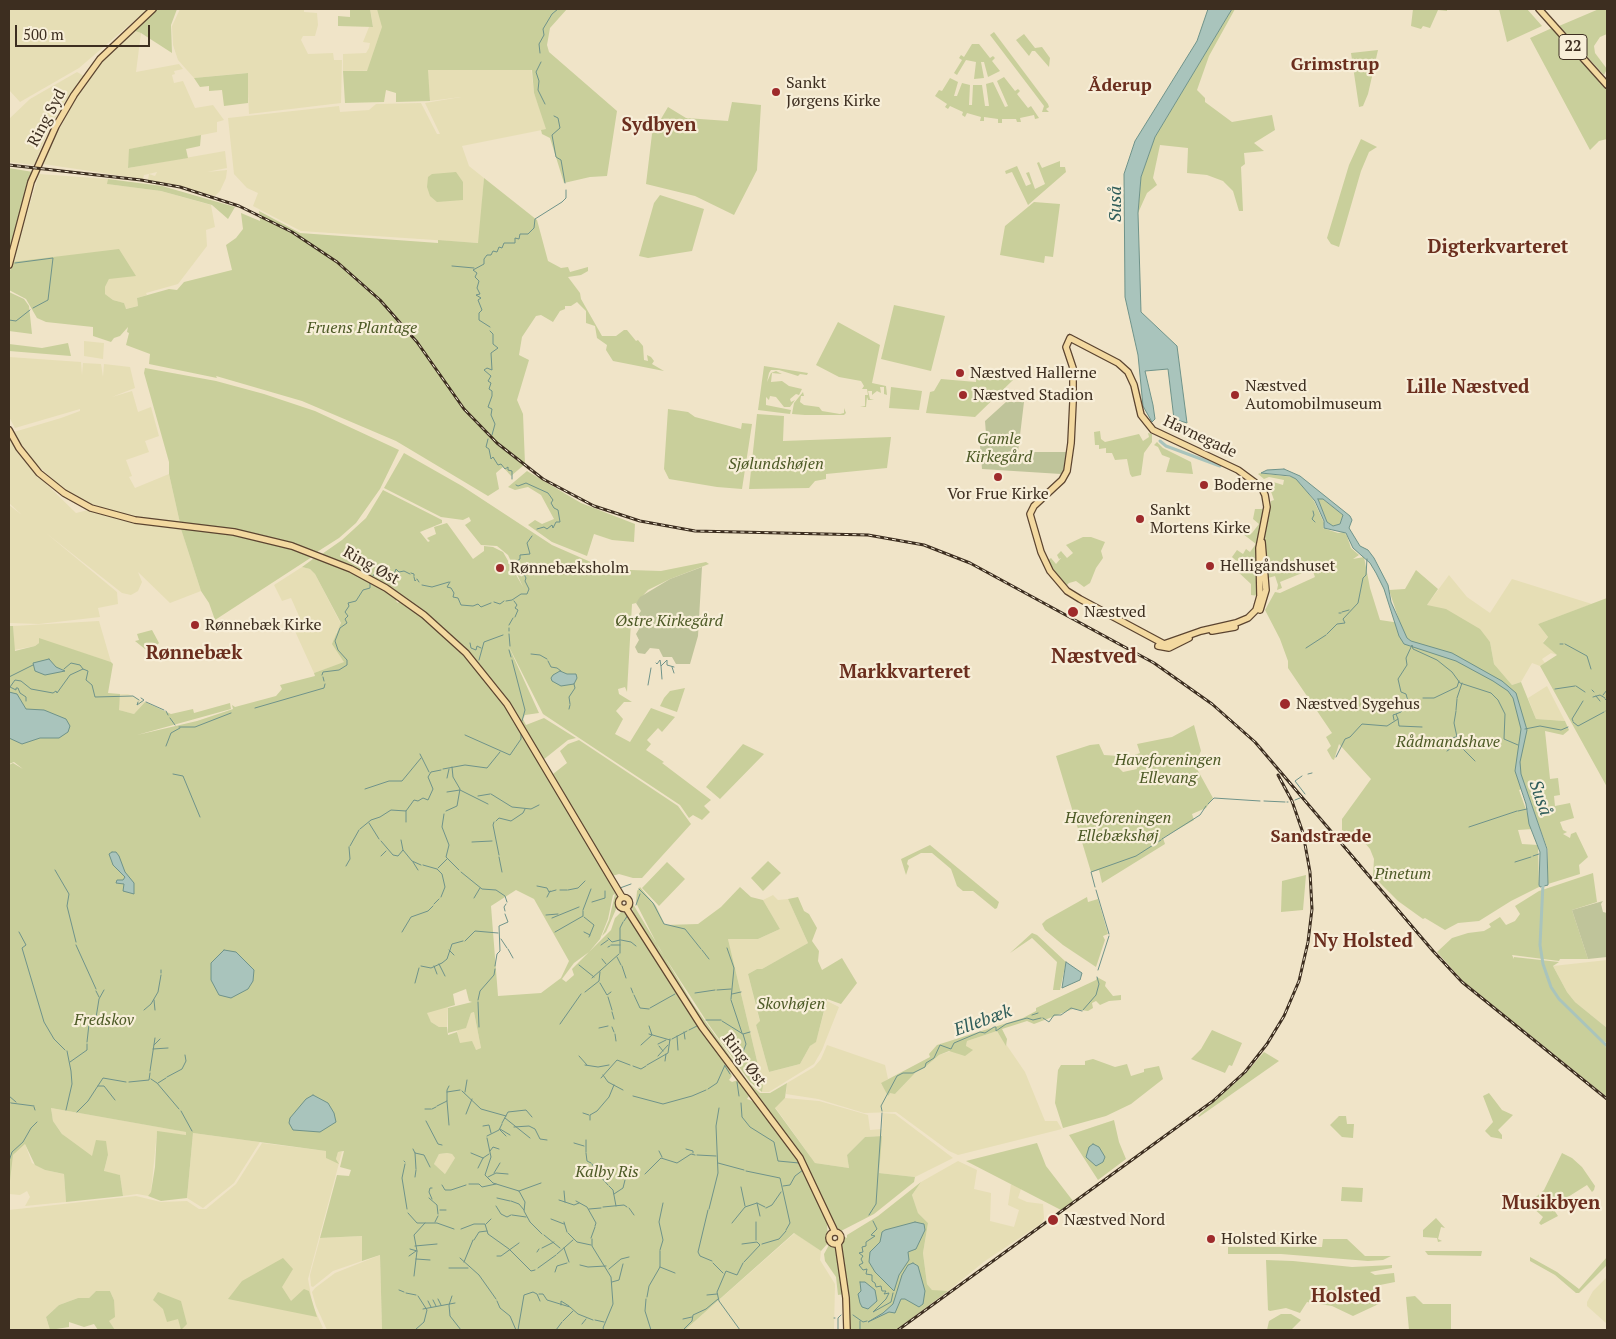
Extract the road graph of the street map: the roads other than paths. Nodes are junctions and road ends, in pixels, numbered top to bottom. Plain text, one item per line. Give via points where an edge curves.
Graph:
1 (152, 9) edge
2 (1539, 9) edge
3 (1607, 85) edge
4 (9, 265) edge
5 (9, 430) edge
6 (1262, 534) junction
7 (1262, 576) junction
8 (1221, 628) junction
9 (1147, 636) junction
10 (1175, 643) junction
11 (833, 1233) junction
12 (836, 1244) junction
13 (847, 1330) edge

1 - 4 main road, Ring Syd via 100,59 56,126 32,182
2 - 3 main road, 22
5 - 11 main road, Ring Øst via 39,473 64,493 91,508 120,517 234,532 292,546 351,569 386,588 424,615 466,653 508,704 621,899 628,899 627,907 635,921 702,1027 796,1151 811,1178
6 - 7 main road
6 - 7 main road via 1258,556
6 - 9 main road, Havnegade via 1267,507 1261,487 1246,475 1153,430 1142,416 1128,372 1118,363 1070,338 1066,347 1072,368 1073,410 1064,477 1030,511 1030,517 1043,557 1067,591
7 - 8 main road via 1256,610 1244,620
7 - 8 main road via 1265,594 1260,610 1240,626
8 - 10 main road
8 - 10 main road via 1195,633
9 - 10 main road via 1164,644
9 - 10 main road via 1154,643 1166,646
11 - 12 main road via 829,1241
11 - 12 main road via 841,1237
12 - 13 main road via 846,1298

